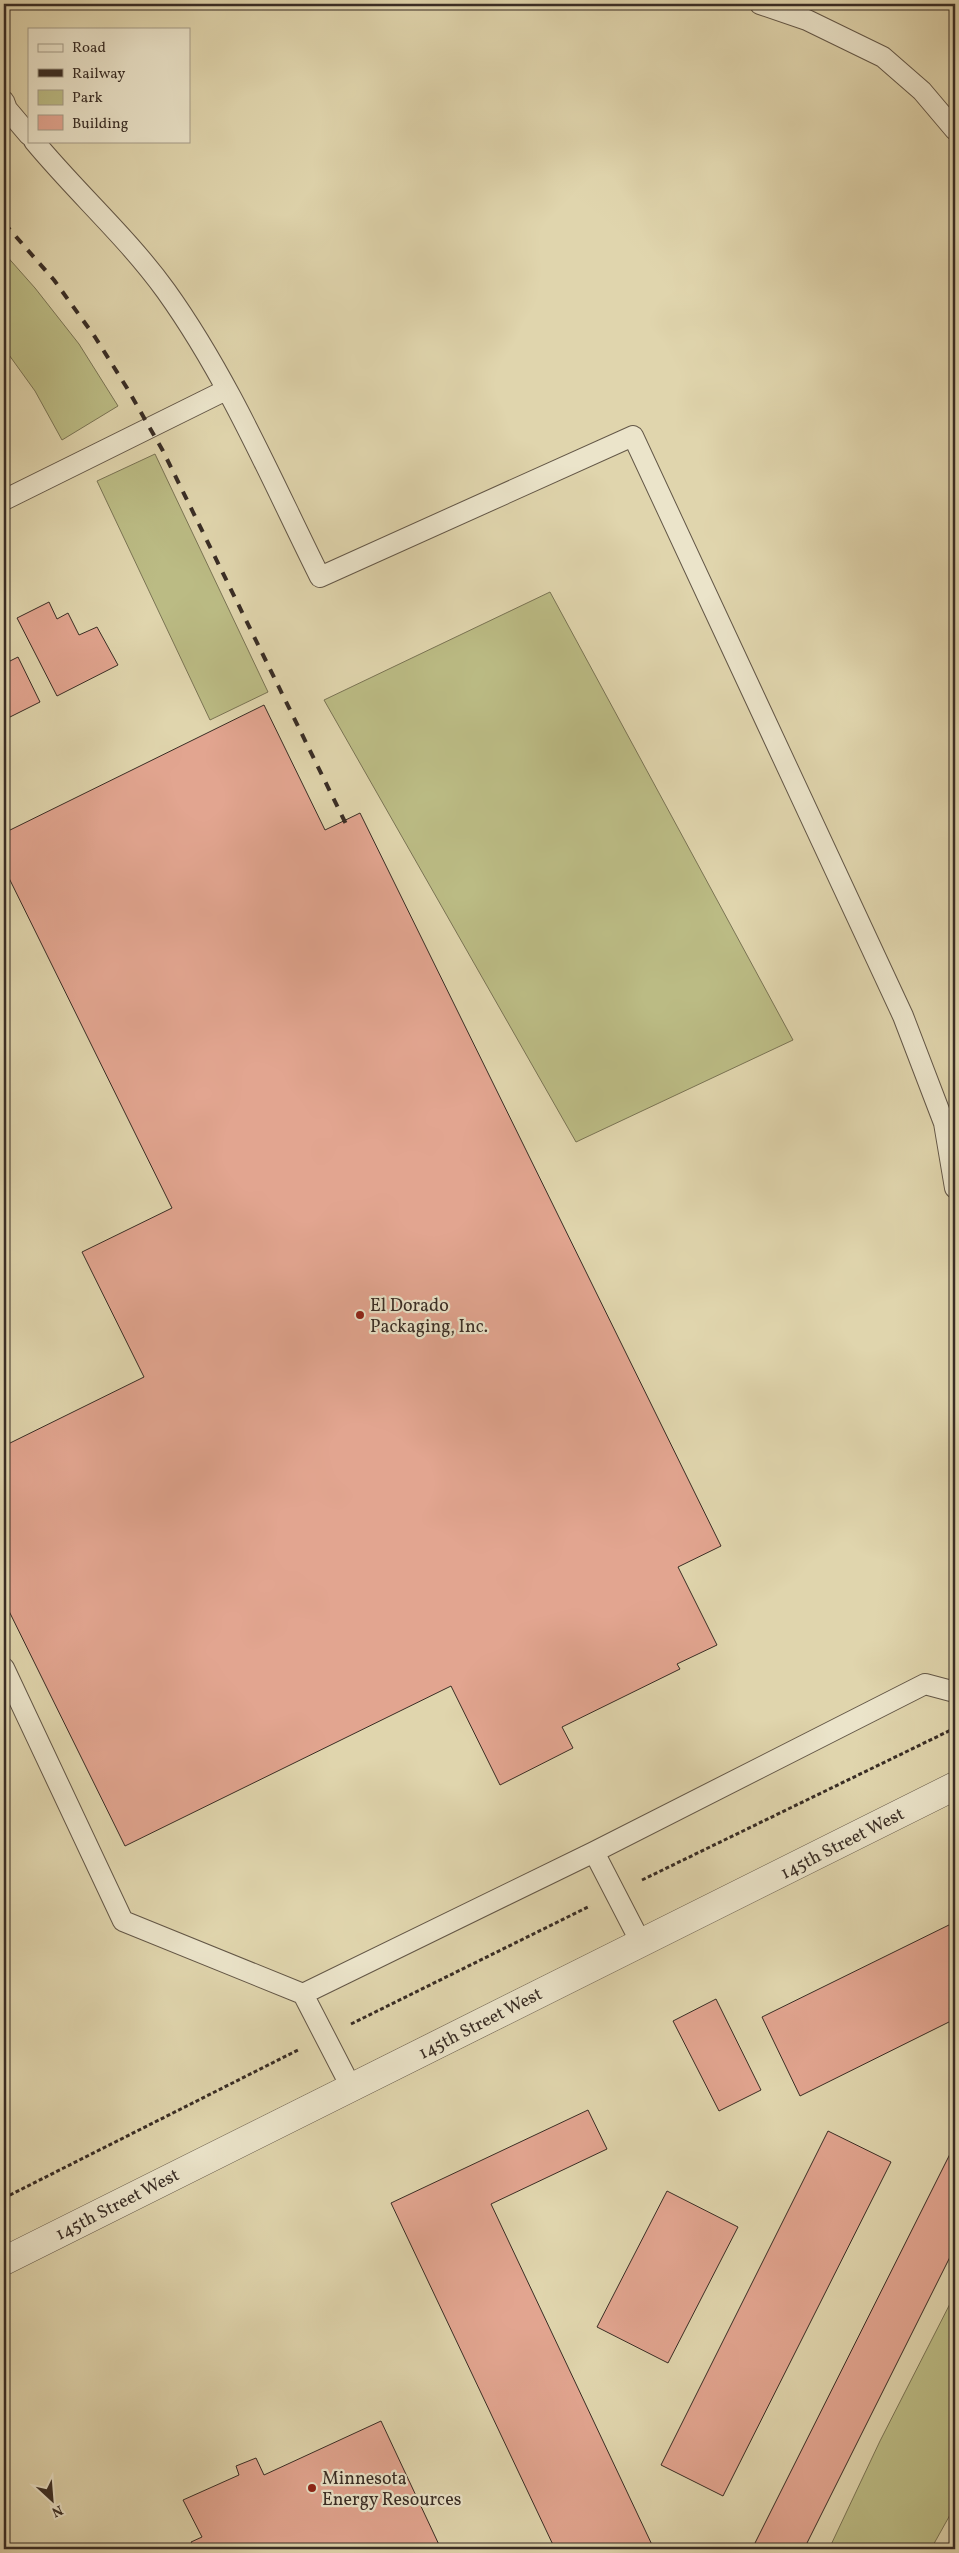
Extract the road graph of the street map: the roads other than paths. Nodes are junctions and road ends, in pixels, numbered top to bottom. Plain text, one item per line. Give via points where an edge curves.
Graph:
1 (760, 4) edge
2 (4, 101) edge
3 (955, 130) edge
4 (28, 134) edge
5 (35, 142) edge
6 (226, 390) junction
7 (4, 500) edge
8 (955, 1188) edge
9 (4, 1668) edge
10 (955, 1692) edge
11 (955, 1786) edge
12 (594, 1852) junction
13 (641, 1943) junction
14 (302, 1994) junction
15 (351, 2088) junction
16 (4, 2261) edge

1 - 3 lane via 807,20 883,57 922,91
2 - 4 lane
5 - 6 lane via 116,229 166,291 210,358
6 - 7 lane
6 - 8 lane via 320,577 633,436 903,1016 944,1123
9 - 14 lane via 123,1921
10 - 12 lane via 925,1684
11 - 13 street, 145th Street West
12 - 13 lane
12 - 14 lane
13 - 15 street, 145th Street West
14 - 15 lane
15 - 16 street, 145th Street West

